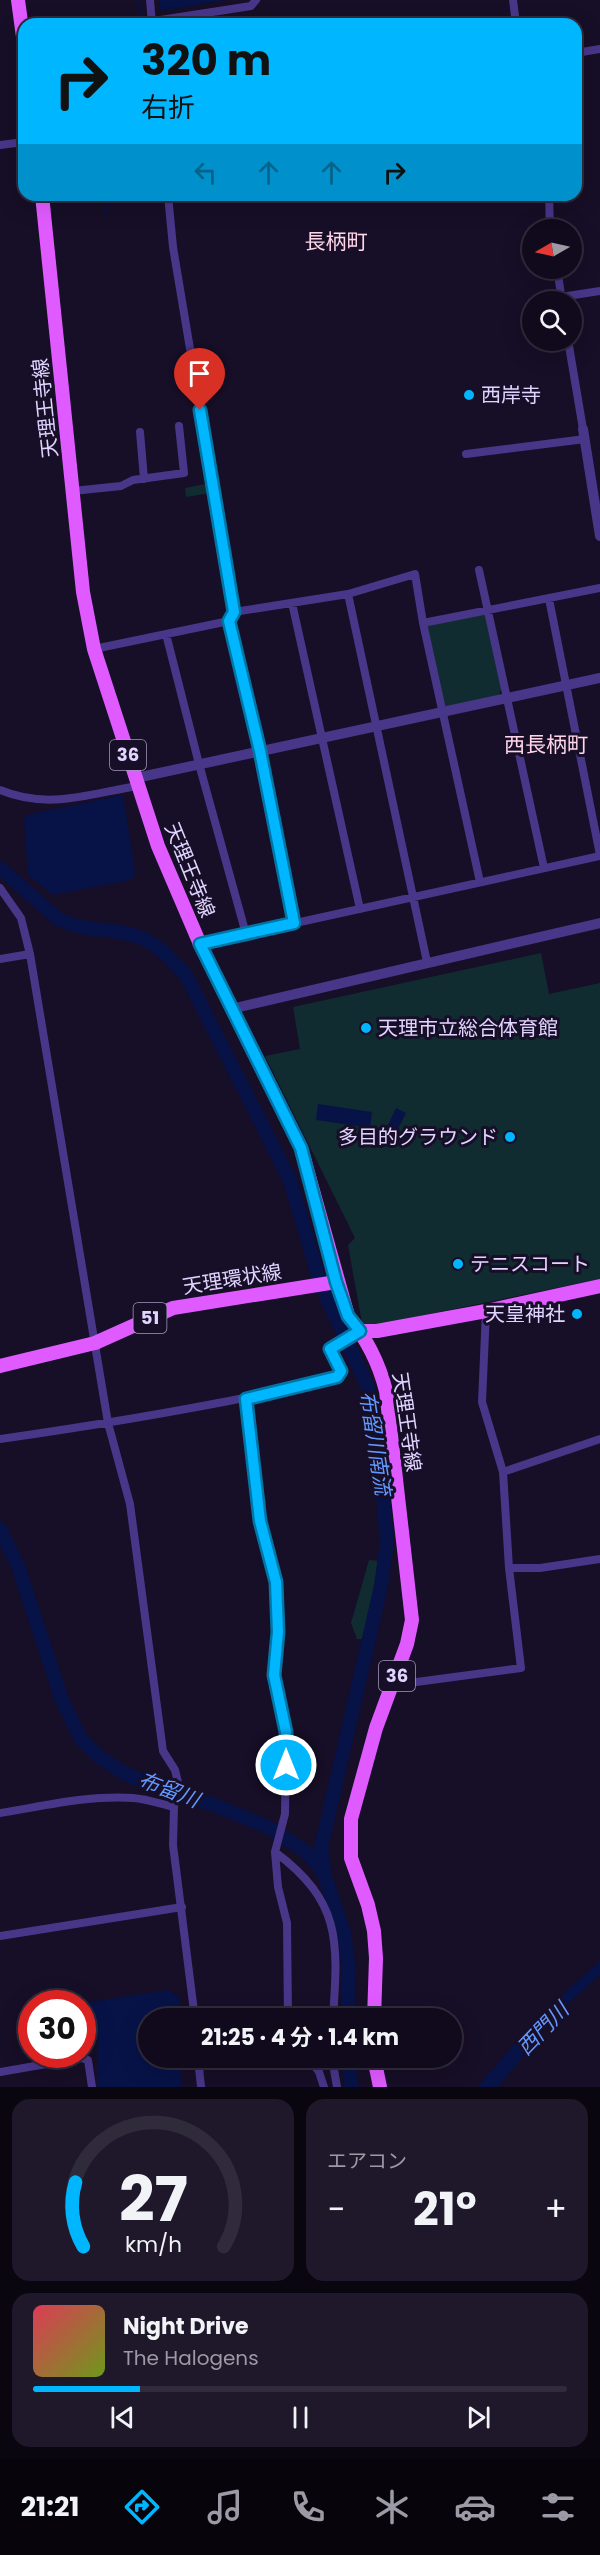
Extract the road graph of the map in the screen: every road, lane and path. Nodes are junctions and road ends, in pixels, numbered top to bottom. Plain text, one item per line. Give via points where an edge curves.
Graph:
1 (18, 0) edge
2 (150, 0) edge
3 (256, 0) edge
4 (513, 0) edge
5 (20, 18) edge
6 (152, 18) edge
7 (177, 18) edge
8 (515, 18) edge
9 (600, 49) edge
10 (582, 51) edge
11 (18, 143) edge
12 (0, 145) edge
13 (43, 201) edge
14 (169, 201) edge
15 (549, 201) edge
16 (550, 219) edge
17 (600, 291) edge
18 (582, 295) edge
19 (570, 351) edge
20 (179, 426) dead end
21 (140, 432) dead end
22 (584, 434) junction
23 (466, 454) dead end
24 (144, 479) junction
25 (73, 491) junction
26 (597, 498) edge
27 (600, 536) edge
28 (479, 570) dead end
29 (600, 588) edge
30 (348, 594) junction
31 (549, 599) junction
32 (292, 603) junction
33 (489, 610) junction
34 (232, 617) junction
35 (423, 623) junction
36 (166, 634) junction
37 (94, 649) junction
38 (600, 678) edge
39 (566, 685) junction
40 (507, 696) junction
41 (441, 711) junction
42 (377, 726) junction
43 (322, 738) junction
44 (260, 751) junction
45 (199, 764) junction
46 (136, 782) junction
47 (0, 790) edge
48 (600, 855) edge
49 (544, 868) junction
50 (480, 882) junction
51 (0, 888) edge
52 (413, 897) junction
53 (360, 909) junction
54 (294, 923) junction
55 (600, 923) edge
56 (246, 934) junction
57 (200, 944) junction
58 (30, 954) junction
59 (0, 959) edge
60 (427, 962) junction
61 (231, 1009) junction
62 (334, 1283) junction
63 (600, 1286) edge
64 (486, 1311) junction
65 (357, 1333) junction
66 (94, 1343) junction
67 (0, 1366) edge
68 (246, 1399) junction
69 (108, 1423) junction
70 (0, 1439) edge
71 (600, 1439) edge
72 (503, 1472) junction
73 (600, 1559) edge
74 (509, 1568) junction
75 (394, 1685) junction
76 (175, 1804) junction
77 (0, 1814) edge
78 (275, 1850) junction
79 (182, 1907) junction
80 (0, 1936) edge
81 (194, 2008) edge
82 (288, 2008) edge
83 (334, 2008) edge
84 (374, 2008) edge
85 (199, 2068) edge
86 (316, 2068) edge
87 (335, 2068) edge
88 (375, 2068) edge
89 (0, 2072) edge
90 (92, 2087) edge
91 (201, 2087) edge
92 (324, 2087) edge
93 (337, 2087) edge
94 (380, 2087) edge

1 - 5 main road
2 - 6 street
3 - 7 street via 250,6
4 - 8 street
9 - 10 street
11 - 12 street
13 - 25 main road, 天理王寺線 / 36
14 - 34 street
15 - 16 street
17 - 18 street
19 - 22 street
20 - 24 street via 184,473
21 - 24 street
22 - 23 street
22 - 26 street
24 - 25 street via 121,486
25 - 37 main road, 天理王寺線 / 36 via 83,592
26 - 27 street
28 - 33 street
29 - 31 street
30 - 32 street
30 - 35 street via 415,574
30 - 42 street
31 - 33 street
31 - 39 street
32 - 34 street
32 - 43 street
33 - 35 street
33 - 40 street
34 - 36 street
34 - 44 street
35 - 41 street
36 - 37 street
36 - 45 street
37 - 46 main road, 天理王寺線 / 36
38 - 39 street
39 - 40 street
39 - 48 street
40 - 41 street
40 - 49 street
41 - 42 street
41 - 50 street
42 - 43 street
42 - 52 street
43 - 44 street
43 - 53 street
44 - 45 street
44 - 54 street
45 - 46 street
45 - 56 street
46 - 47 street via 52,801 31,801
46 - 57 main road, 天理王寺線 / 36 via 158,846
48 - 49 street
49 - 50 street
50 - 52 street
51 - 58 street via 21,918
52 - 53 street
52 - 60 street
53 - 54 street
54 - 56 street
55 - 60 street
56 - 57 street
57 - 61 main road, 天理王寺線 / 36
58 - 59 street
58 - 66 street
60 - 61 street
61 - 62 main road, 天理王寺線 / 36 via 301,1148
62 - 65 main road, 天理王寺線 / 36
62 - 66 main road, 天理環状線 / 51 via 172,1308
63 - 64 main road
64 - 65 main road
64 - 72 street via 483,1402
65 - 68 street via 330,1349 341,1371 337,1377
65 - 75 main road, 天理王寺線 / 36 via 380,1366 386,1391 409,1587 412,1620
66 - 67 main road, 天理環状線 / 51
66 - 69 street
68 - 69 street
68 - 78 street via 260,1521 276,1582 278,1632 274,1675 286,1732 285,1814
69 - 70 street
69 - 76 street via 130,1504 163,1751 178,1782
71 - 72 street
72 - 74 street
73 - 74 street via 540,1568
74 - 75 street via 521,1668
75 - 84 main road, 天理王寺線 / 36 via 376,1728 351,1819 351,1858 374,1931
76 - 77 street via 114,1797
76 - 79 street via 173,1845
78 - 82 street via 278,1887 287,1923
78 - 83 street via 321,1897 335,1936
79 - 80 street
79 - 81 street
85 - 91 street
86 - 92 street
87 - 93 street
88 - 94 main road
89 - 90 street via 81,2058 88,2060

